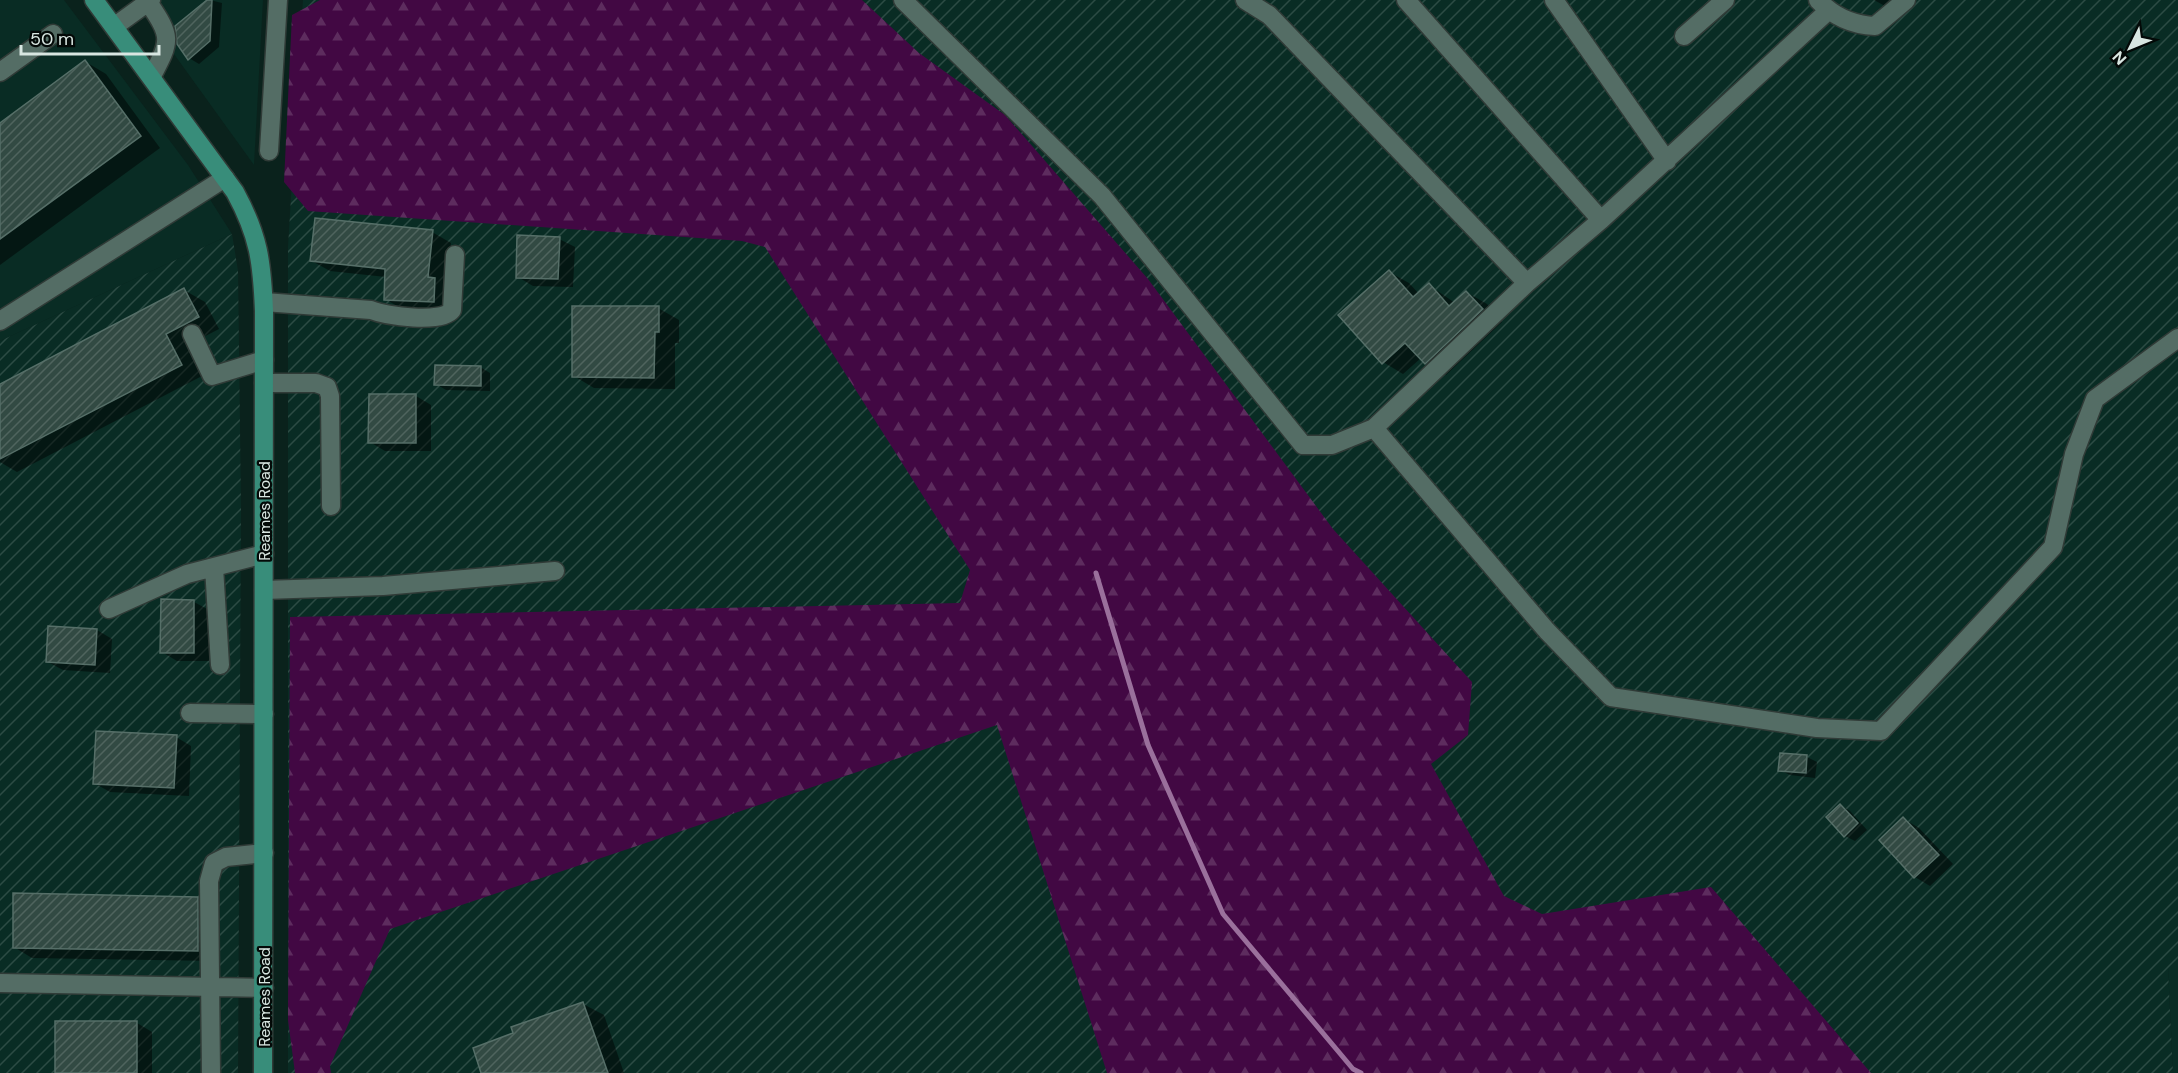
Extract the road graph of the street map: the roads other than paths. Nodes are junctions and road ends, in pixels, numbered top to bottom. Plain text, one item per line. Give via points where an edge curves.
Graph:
1 (94, 0) edge
2 (278, 0) edge
3 (903, 0) edge
4 (1245, 0) edge
5 (1406, 0) edge
6 (1554, 0) edge
7 (1725, 0) edge
8 (1906, 0) edge
9 (150, 1) edge
10 (1823, 5) edge
11 (115, 26) junction
12 (53, 34) dead end
13 (1684, 36) dead end
14 (0, 72) edge
15 (152, 76) junction
16 (269, 151) dead end
17 (1667, 161) junction
18 (225, 178) junction
19 (1601, 220) junction
20 (455, 255) dead end
21 (1527, 283) junction
22 (264, 302) junction
23 (0, 321) edge
24 (192, 334) dead end
25 (2178, 338) edge
26 (264, 360) junction
27 (264, 383) junction
28 (1374, 428) junction
29 (331, 506) dead end
30 (264, 554) junction
31 (214, 567) junction
32 (555, 571) dead end
33 (264, 590) junction
34 (109, 609) dead end
35 (220, 665) dead end
36 (190, 713) dead end
37 (264, 714) junction
38 (264, 853) junction
39 (0, 983) edge
40 (210, 986) junction
41 (264, 988) junction
42 (211, 1073) edge
43 (263, 1073) edge

1 - 11 main road, Reames Road
2 - 16 street
3 - 28 street via 1102,196 1303,445 1332,445
4 - 21 street via 1269,15
5 - 19 street
6 - 17 street
7 - 13 street
8 - 10 street via 1875,26 1859,25
9 - 11 street
9 - 15 street via 163,24 167,47
10 - 17 street
11 - 15 main road, Reames Road
12 - 14 street
15 - 18 main road, Reames Road
17 - 19 street
18 - 22 main road, Reames Road via 252,223 260,251
18 - 23 street
19 - 21 street
20 - 22 street via 452,310 442,317
21 - 28 street
22 - 26 main road, Reames Road
24 - 26 street via 212,376
25 - 28 street via 2096,399 2074,454 2053,547 1881,731 1816,728 1611,697 1547,631
26 - 27 main road, Reames Road
27 - 29 street via 316,383 327,387
27 - 30 main road, Reames Road
30 - 31 street
30 - 33 main road, Reames Road
31 - 34 street via 187,574
31 - 35 street
32 - 33 street via 382,586
33 - 37 main road, Reames Road
36 - 37 street
37 - 38 main road, Reames Road
38 - 40 street via 214,862 209,881
38 - 41 main road, Reames Road
39 - 40 street
40 - 41 street
40 - 42 street
41 - 43 main road, Reames Road

